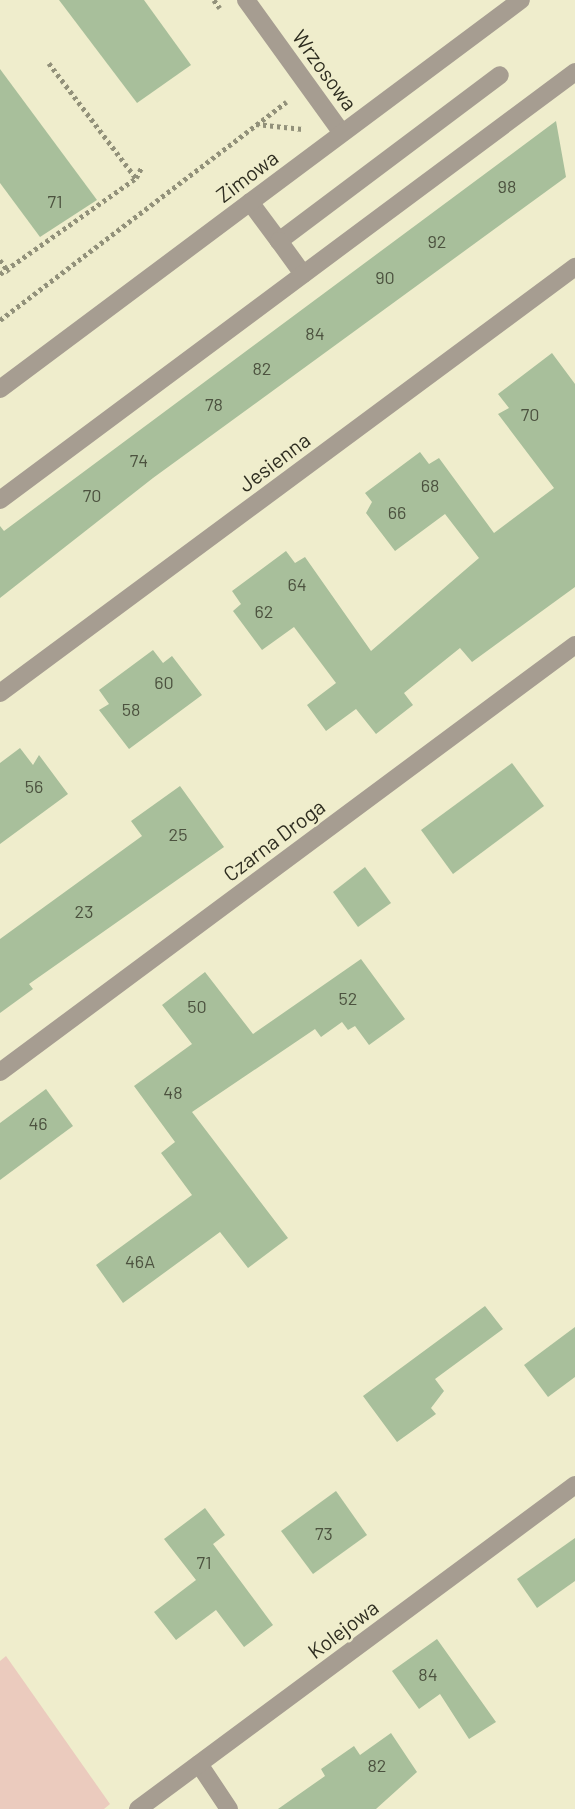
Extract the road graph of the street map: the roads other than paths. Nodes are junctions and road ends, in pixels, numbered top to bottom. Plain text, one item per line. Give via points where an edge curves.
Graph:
1 (246, 0) edge
2 (522, 0) edge
3 (575, 72) edge
4 (500, 75) dead end
5 (342, 133) junction
6 (250, 202) junction
7 (279, 241) junction
8 (575, 267) edge
9 (303, 274) junction
10 (0, 389) edge
11 (0, 499) edge
12 (575, 645) edge
13 (0, 694) edge
14 (0, 1072) edge
15 (575, 1485) edge
16 (199, 1764) junction
17 (138, 1809) edge
18 (229, 1809) edge

1 - 5 street, Wrzosowa
2 - 5 street, Zimowa
3 - 9 street
4 - 7 street
5 - 6 street, Zimowa
6 - 7 street
6 - 10 street, Zimowa
7 - 9 street
8 - 13 street, Jesienna
9 - 11 street
12 - 14 street, Czarna Droga
15 - 16 street, Kolejowa
16 - 17 street, Kolejowa
16 - 18 street

